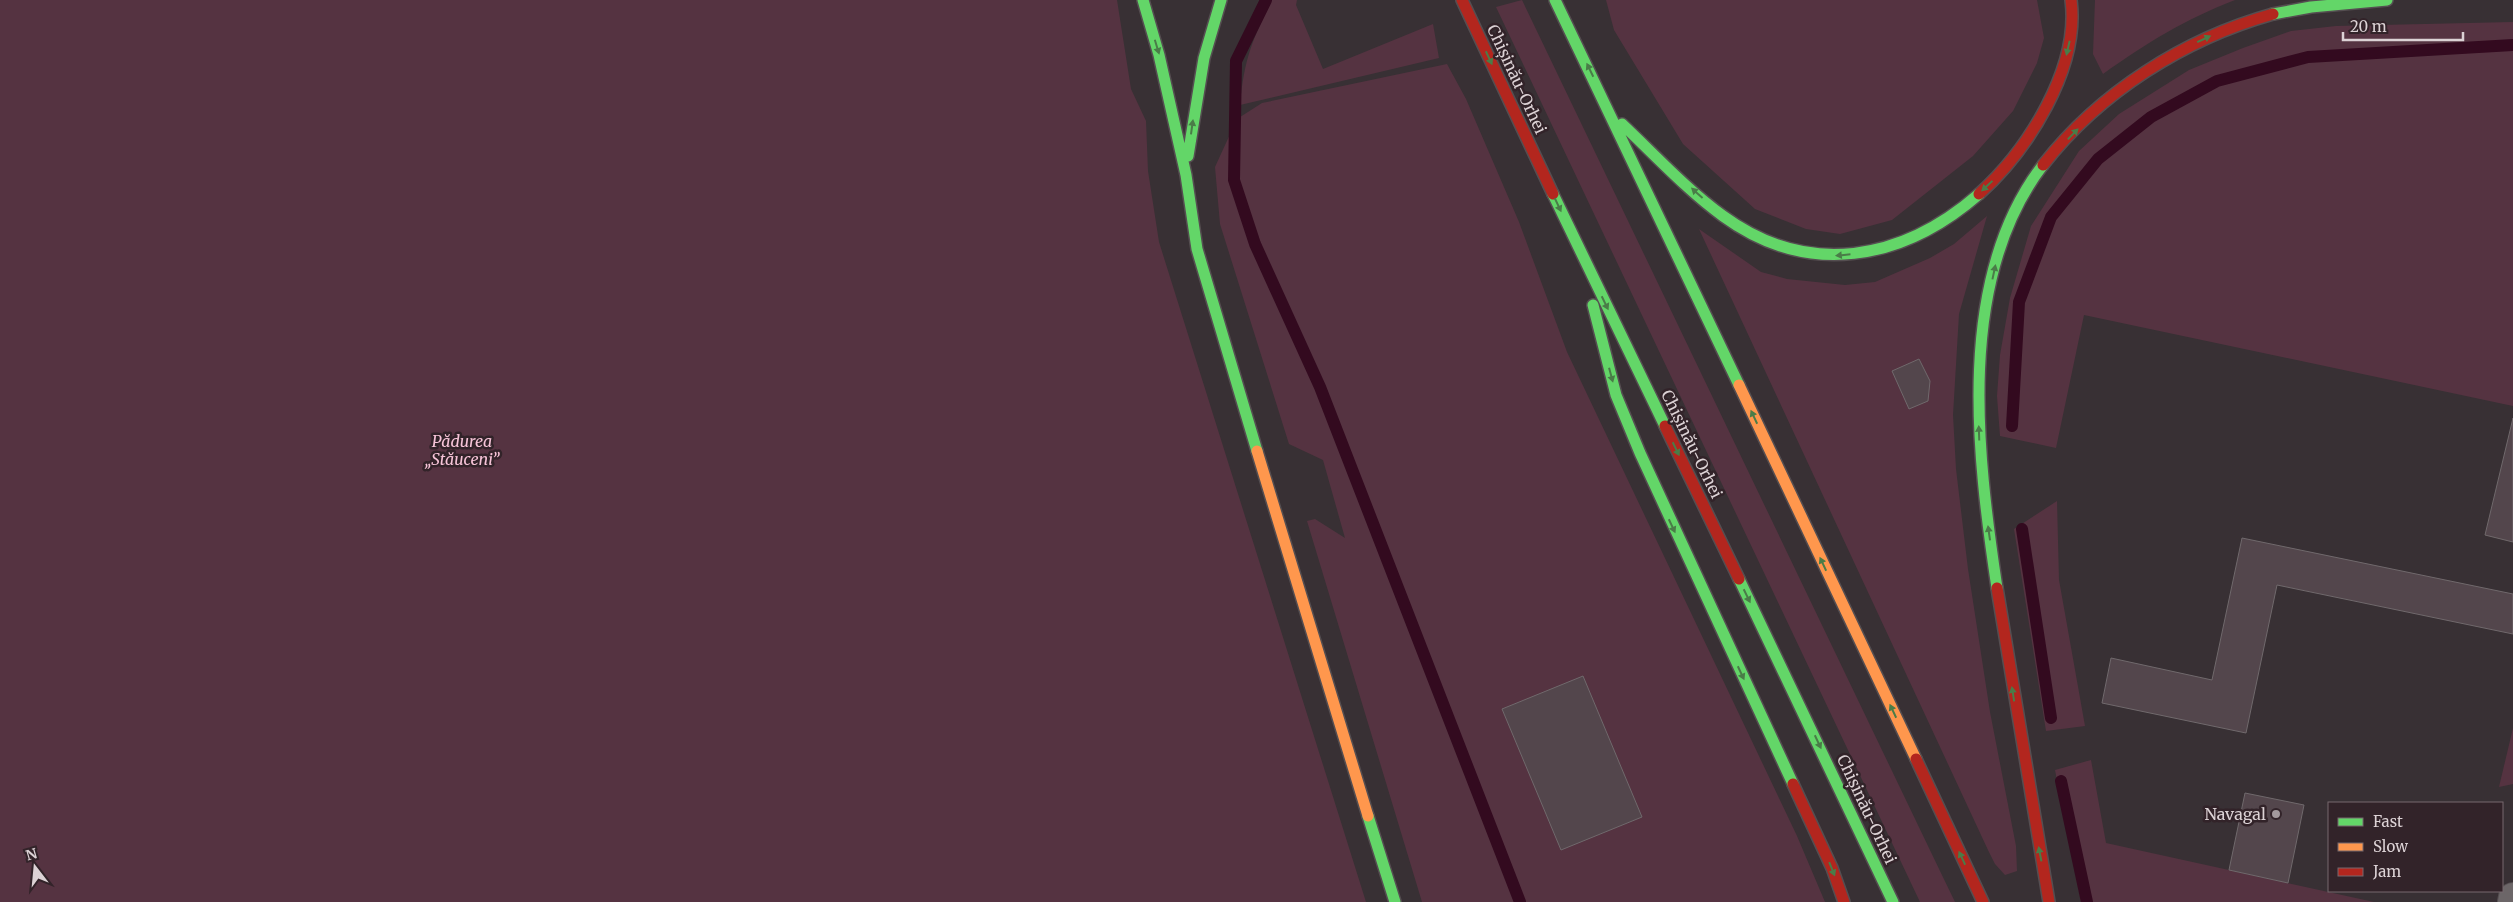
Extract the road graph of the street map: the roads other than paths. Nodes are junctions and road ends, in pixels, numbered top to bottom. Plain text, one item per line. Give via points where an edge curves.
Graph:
1 (1143, 0) edge
2 (1221, 0) edge
3 (1462, 0) edge
4 (1555, 0) edge
5 (2071, 0) edge
6 (2387, 0) edge
7 (1611, 114) junction
8 (1186, 175) junction
9 (1576, 244) junction
10 (2513, 897) edge
11 (1395, 902) edge
12 (1844, 902) edge
13 (1893, 902) edge
14 (1983, 902) edge
15 (2049, 902) edge
16 (2512, 902) edge

1 -> 8 highway
8 -> 2 highway via 1197,94
3 -> 9 highway, Chișinău-Orhei
7 -> 4 highway
5 -> 7 highway via 2074,25 2063,70 2028,139 2007,166 1950,216 1915,235 1872,251 1832,256 1797,249 1739,227 1702,198
15 -> 6 highway via 2029,796 1980,463 1977,382 1982,326 1998,252 2016,206 2050,158 2092,114 2137,76 2180,49 2231,26 2276,12 2316,5
14 -> 7 highway
8 - 11 highway via 1196,249 1302,606
9 -> 12 highway via 1616,395 1832,868
9 -> 13 highway, Chișinău-Orhei
10 - 16 street

